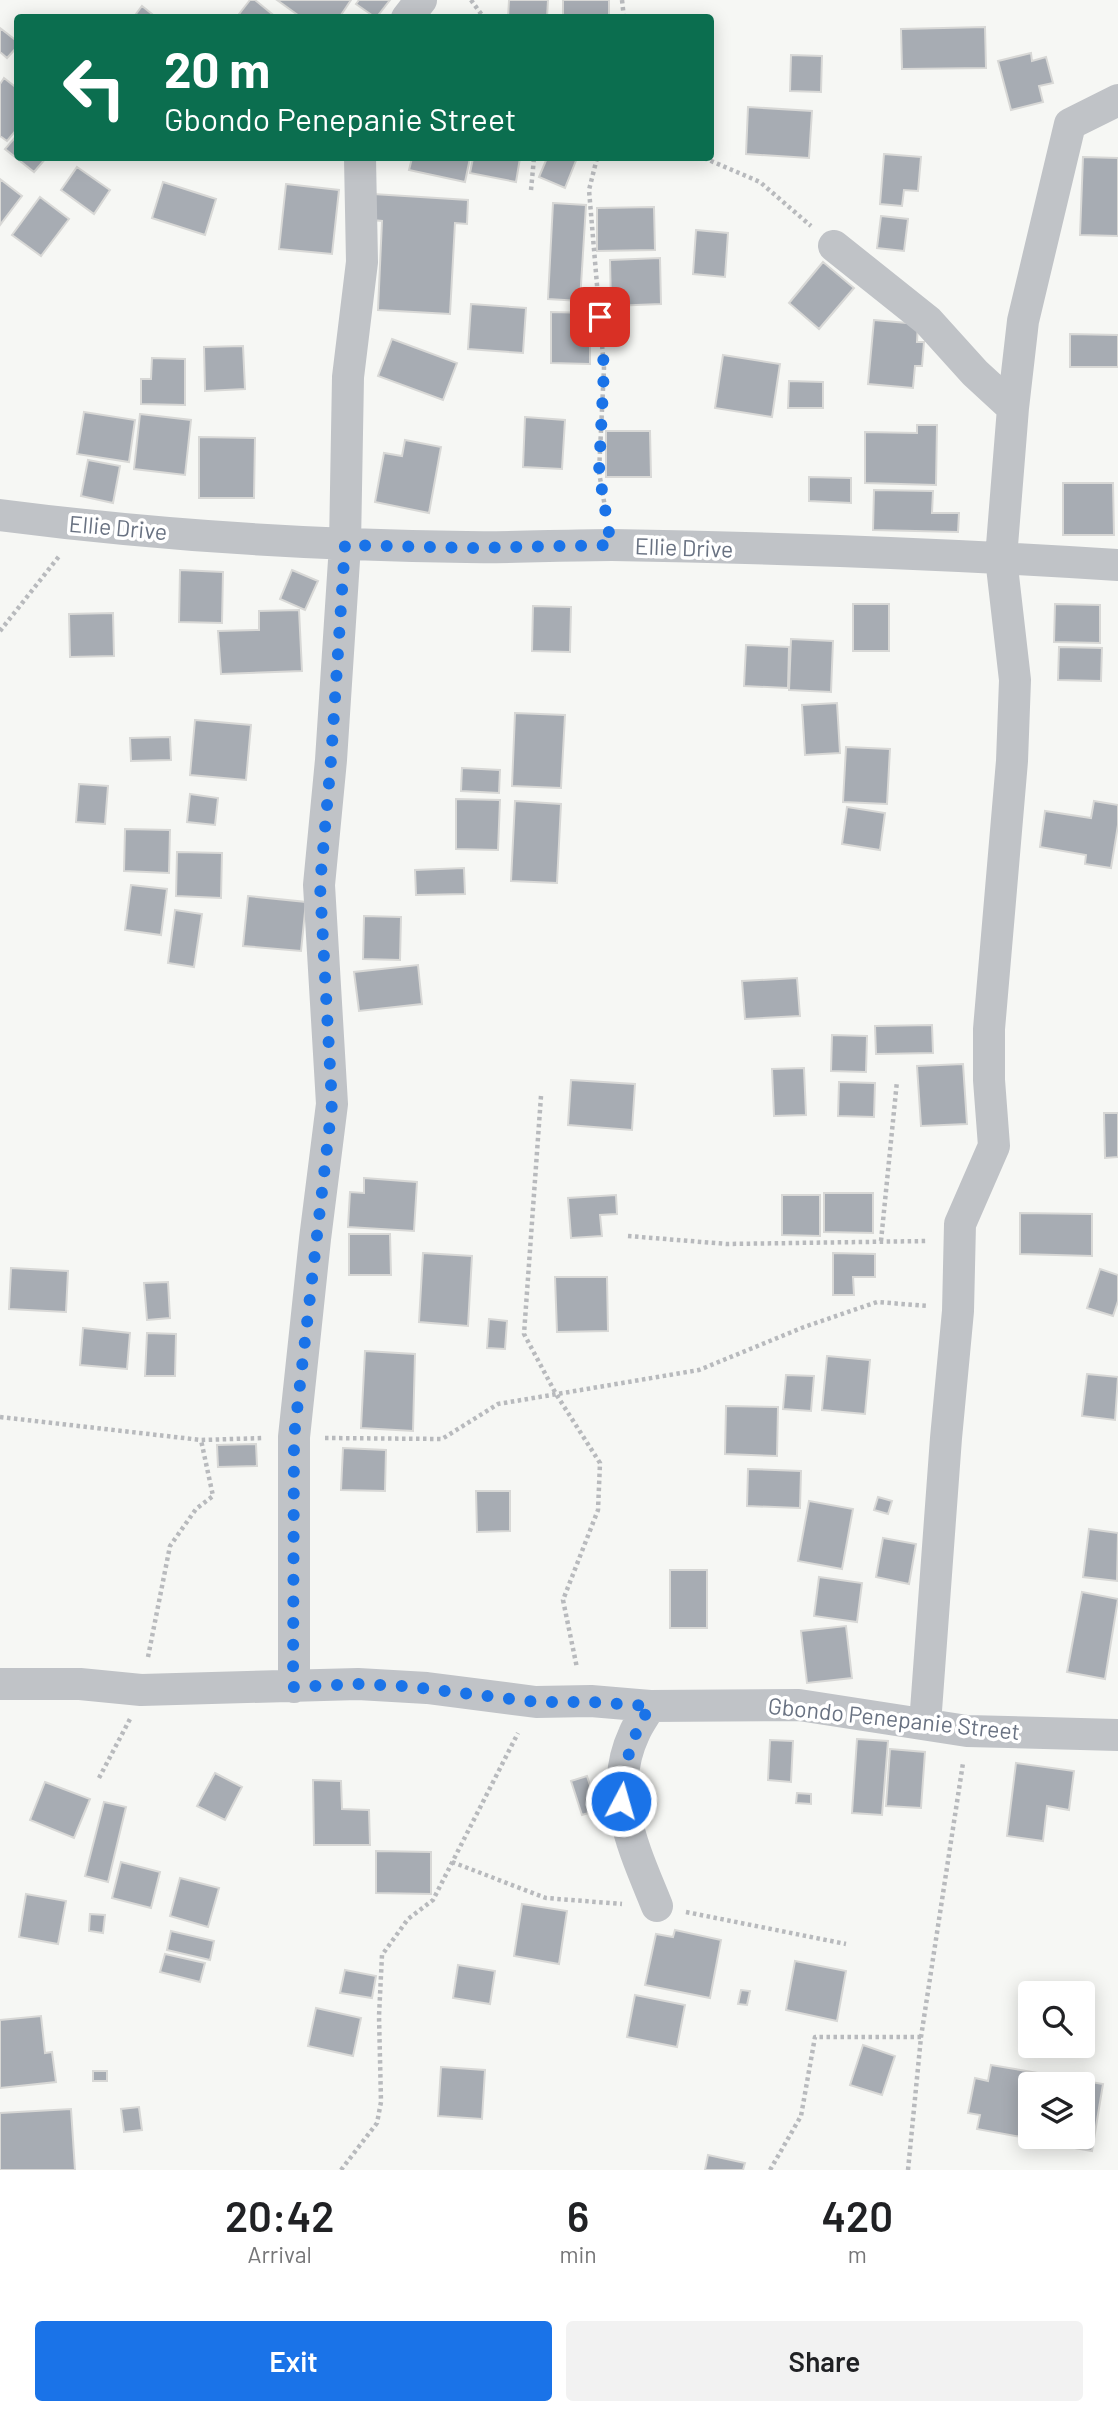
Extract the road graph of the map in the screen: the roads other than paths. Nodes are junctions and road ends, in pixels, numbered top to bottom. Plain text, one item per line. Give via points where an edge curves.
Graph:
1 (421, 0) edge
2 (410, 14) edge
3 (1118, 100) edge
4 (360, 161) edge
5 (834, 246) road end
6 (1013, 408) junction
7 (0, 515) edge
8 (345, 545) junction
9 (1001, 558) junction
10 (1118, 565) edge
11 (0, 1684) edge
12 (293, 1687) junction
13 (650, 1706) junction
14 (925, 1724) junction
15 (1118, 1735) edge
16 (657, 1906) road end

1 - 2 street
3 - 6 street via 1070,124 1023,321
4 - 8 street via 362,262 348,377
5 - 6 street via 928,321
6 - 9 street
7 - 8 street, Ellie Drive via 83,526
8 - 9 street, Ellie Drive via 611,545
8 - 12 street via 320,885 332,1104 294,1437
9 - 10 street, Ellie Drive
9 - 14 street via 1015,681 989,1029 994,1146 960,1224 958,1311
11 - 12 street, Gbondo Penepanie Street via 141,1690
12 - 13 street, Gbondo Penepanie Street via 358,1684 536,1702
13 - 14 street, Gbondo Penepanie Street via 799,1705
13 - 16 street via 625,1762 621,1801
14 - 15 street, Gbondo Penepanie Street via 967,1731

